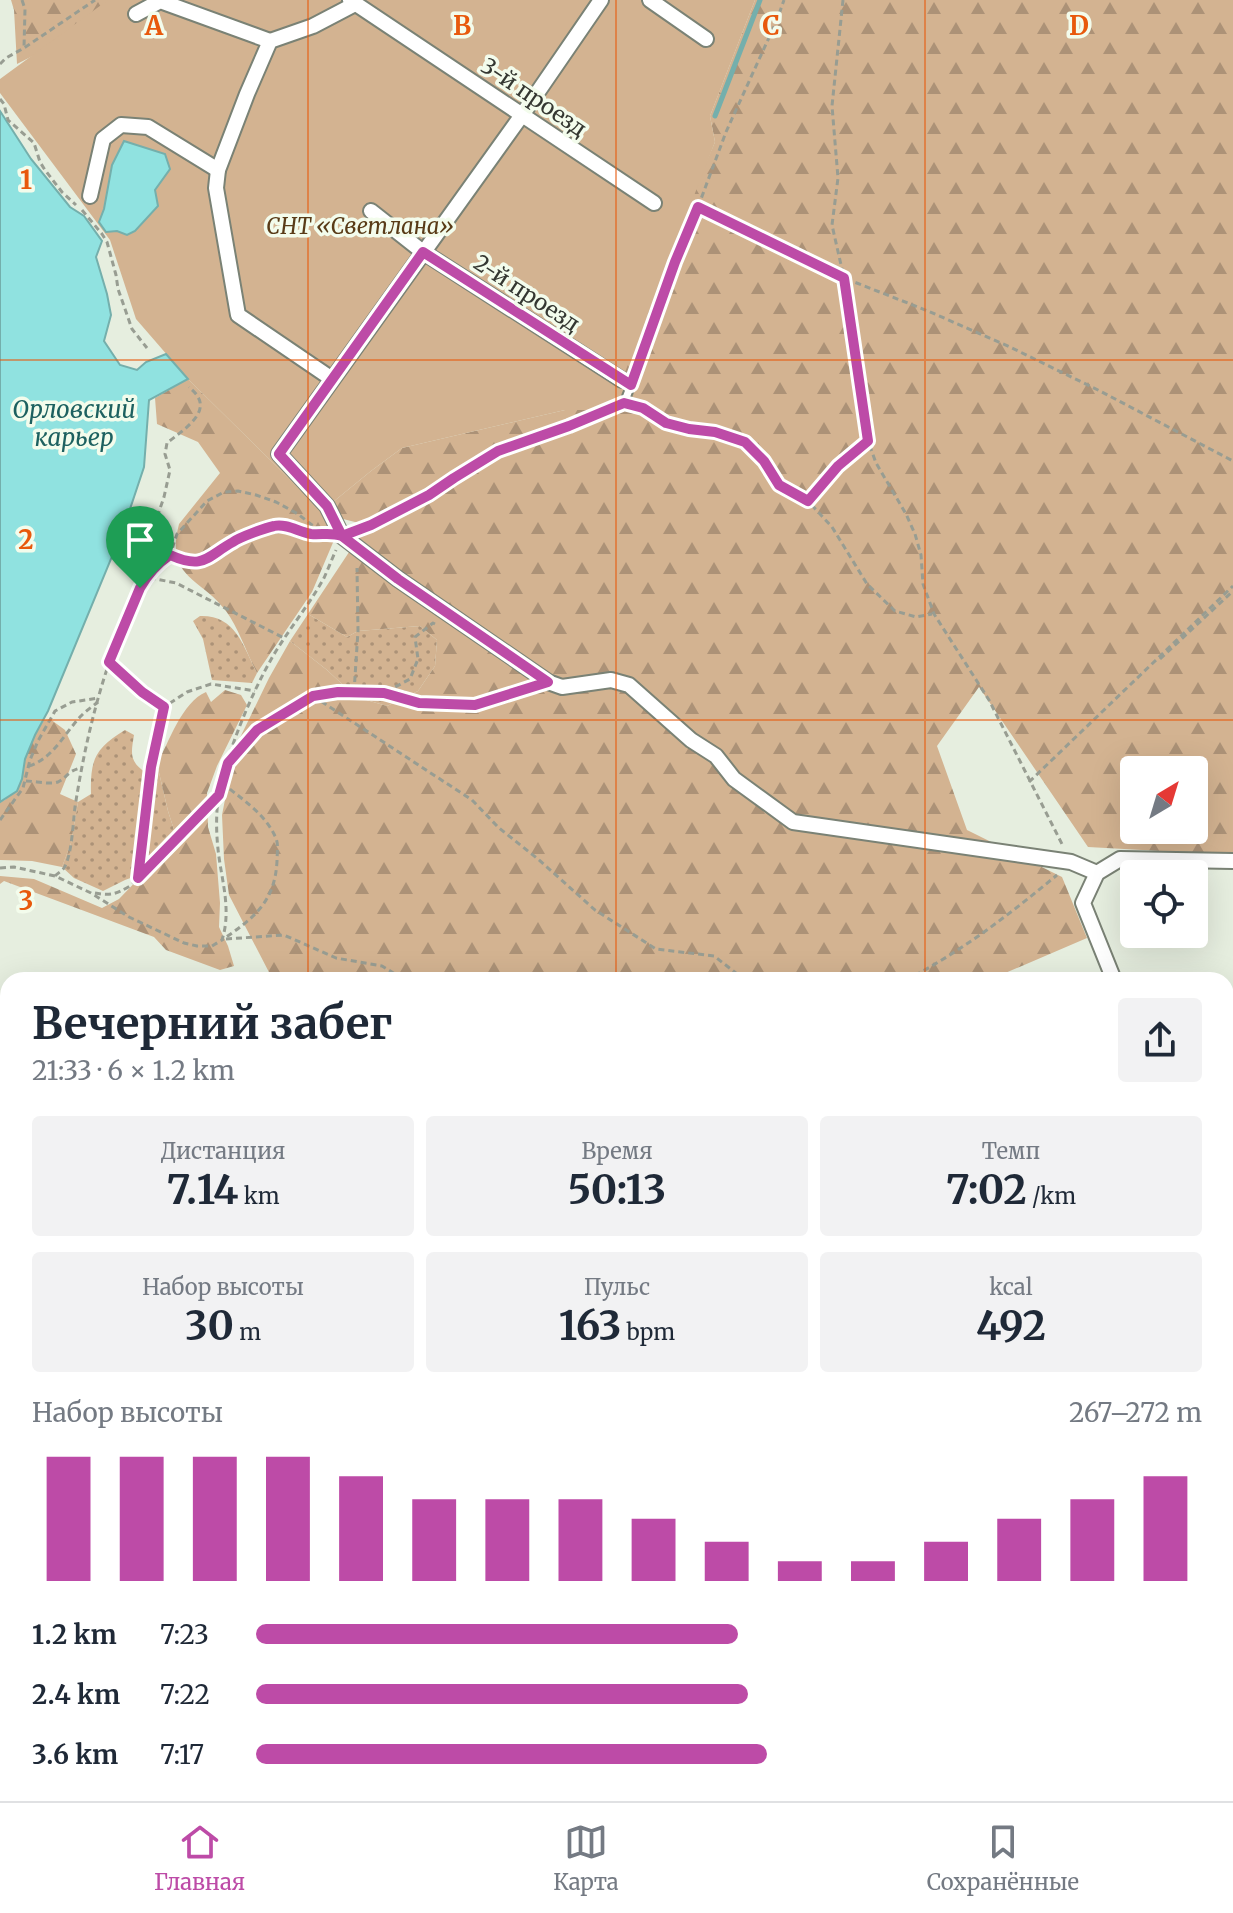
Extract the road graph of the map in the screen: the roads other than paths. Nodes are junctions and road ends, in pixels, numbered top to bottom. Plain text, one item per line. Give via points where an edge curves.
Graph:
1 (601, 0) edge
2 (650, 0) edge
3 (352, 2) edge
4 (136, 14) dead end
5 (706, 39) dead end
6 (270, 41) junction
7 (522, 115) junction
8 (218, 170) junction
9 (90, 196) dead end
10 (654, 203) dead end
11 (371, 211) dead end
12 (423, 252) junction
13 (332, 379) junction
14 (626, 383) joint
15 (342, 536) junction
16 (1233, 861) edge
17 (1097, 873) junction
18 (1111, 972) edge

1 - 7 street
2 - 5 street
3 - 6 street via 313,26
3 - 7 street, 3-й проезд
4 - 6 street via 160,1
6 - 8 street
7 - 10 street, 3-й проезд
7 - 12 street
8 - 9 street via 148,127 121,125 103,139
8 - 13 street via 216,188 238,315
11 - 12 street, 2-й проезд
12 - 13 street
12 - 14 street, 2-й проезд
13 - 15 street via 279,454 327,506
14 - 15 lane via 624,403 498,451 429,495
15 - 17 street via 548,682 562,687 611,680 629,685 716,756 734,779 793,822 1071,862
16 - 17 street via 1120,859
17 - 18 street via 1083,903

